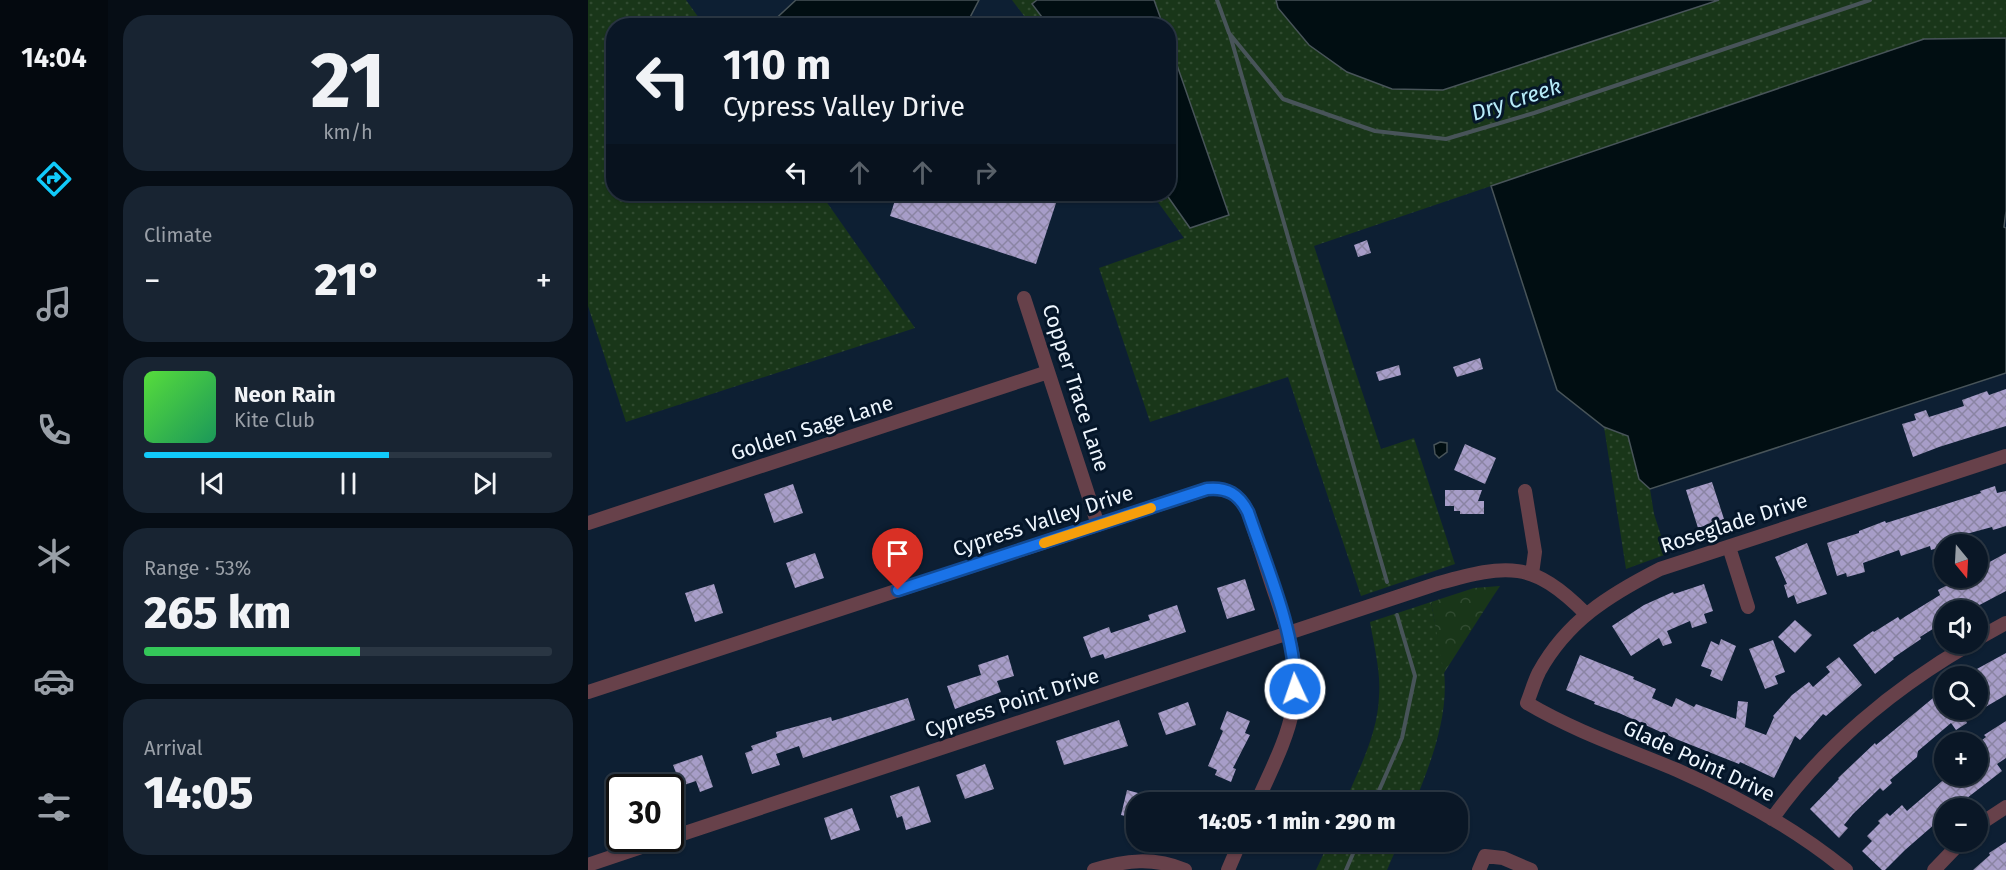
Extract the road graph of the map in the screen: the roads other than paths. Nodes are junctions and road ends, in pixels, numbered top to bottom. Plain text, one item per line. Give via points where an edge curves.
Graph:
1 (1024, 298) dead end
2 (1048, 372) junction
3 (2006, 456) edge
4 (1525, 491) dead end
5 (588, 524) edge
6 (1098, 525) junction
7 (1729, 547) junction
8 (1532, 574) junction
9 (1748, 607) dead end
10 (1586, 614) junction
11 (2006, 623) edge
12 (1988, 633) edge
13 (1288, 634) junction
14 (1954, 654) edge
15 (588, 692) edge
16 (1527, 703) joint
17 (1261, 792) edge
18 (2006, 807) edge
19 (1772, 819) junction
20 (1988, 819) edge
21 (684, 833) edge
22 (627, 852) edge
23 (1236, 852) edge
24 (1951, 852) edge
25 (588, 865) edge
26 (1094, 870) edge
27 (1185, 870) edge
28 (1228, 870) edge
29 (1479, 870) edge
30 (1531, 870) edge
31 (1846, 870) edge
32 (1934, 870) edge

1 - 2 street, Copper Trace Lane
2 - 5 street, Golden Sage Lane
2 - 6 street, Copper Trace Lane
3 - 7 street, Roseglade Drive
4 - 8 street via 1535,552
6 - 13 street, Cypress Valley Drive via 1207,489 1228,490 1237,495 1248,512
6 - 15 street, Cypress Valley Drive
7 - 9 street
7 - 10 street, Roseglade Drive via 1660,568 1617,590
8 - 10 street via 1556,587
8 - 13 street, Cypress Point Drive via 1511,569 1484,571
10 - 16 street, Roseglade Drive via 1557,645 1538,674
11 - 12 street
13 - 17 street via 1295,674 1293,707 1284,740
13 - 21 street, Cypress Point Drive
14 - 19 street via 1873,711 1826,754
16 - 19 street, Glade Point Drive via 1720,791
18 - 20 street
19 - 31 street, Glade Point Drive
22 - 25 street, Cypress Point Drive
23 - 28 street
24 - 32 street
26 - 27 street via 1136,860
29 - 30 street via 1485,856 1503,858

